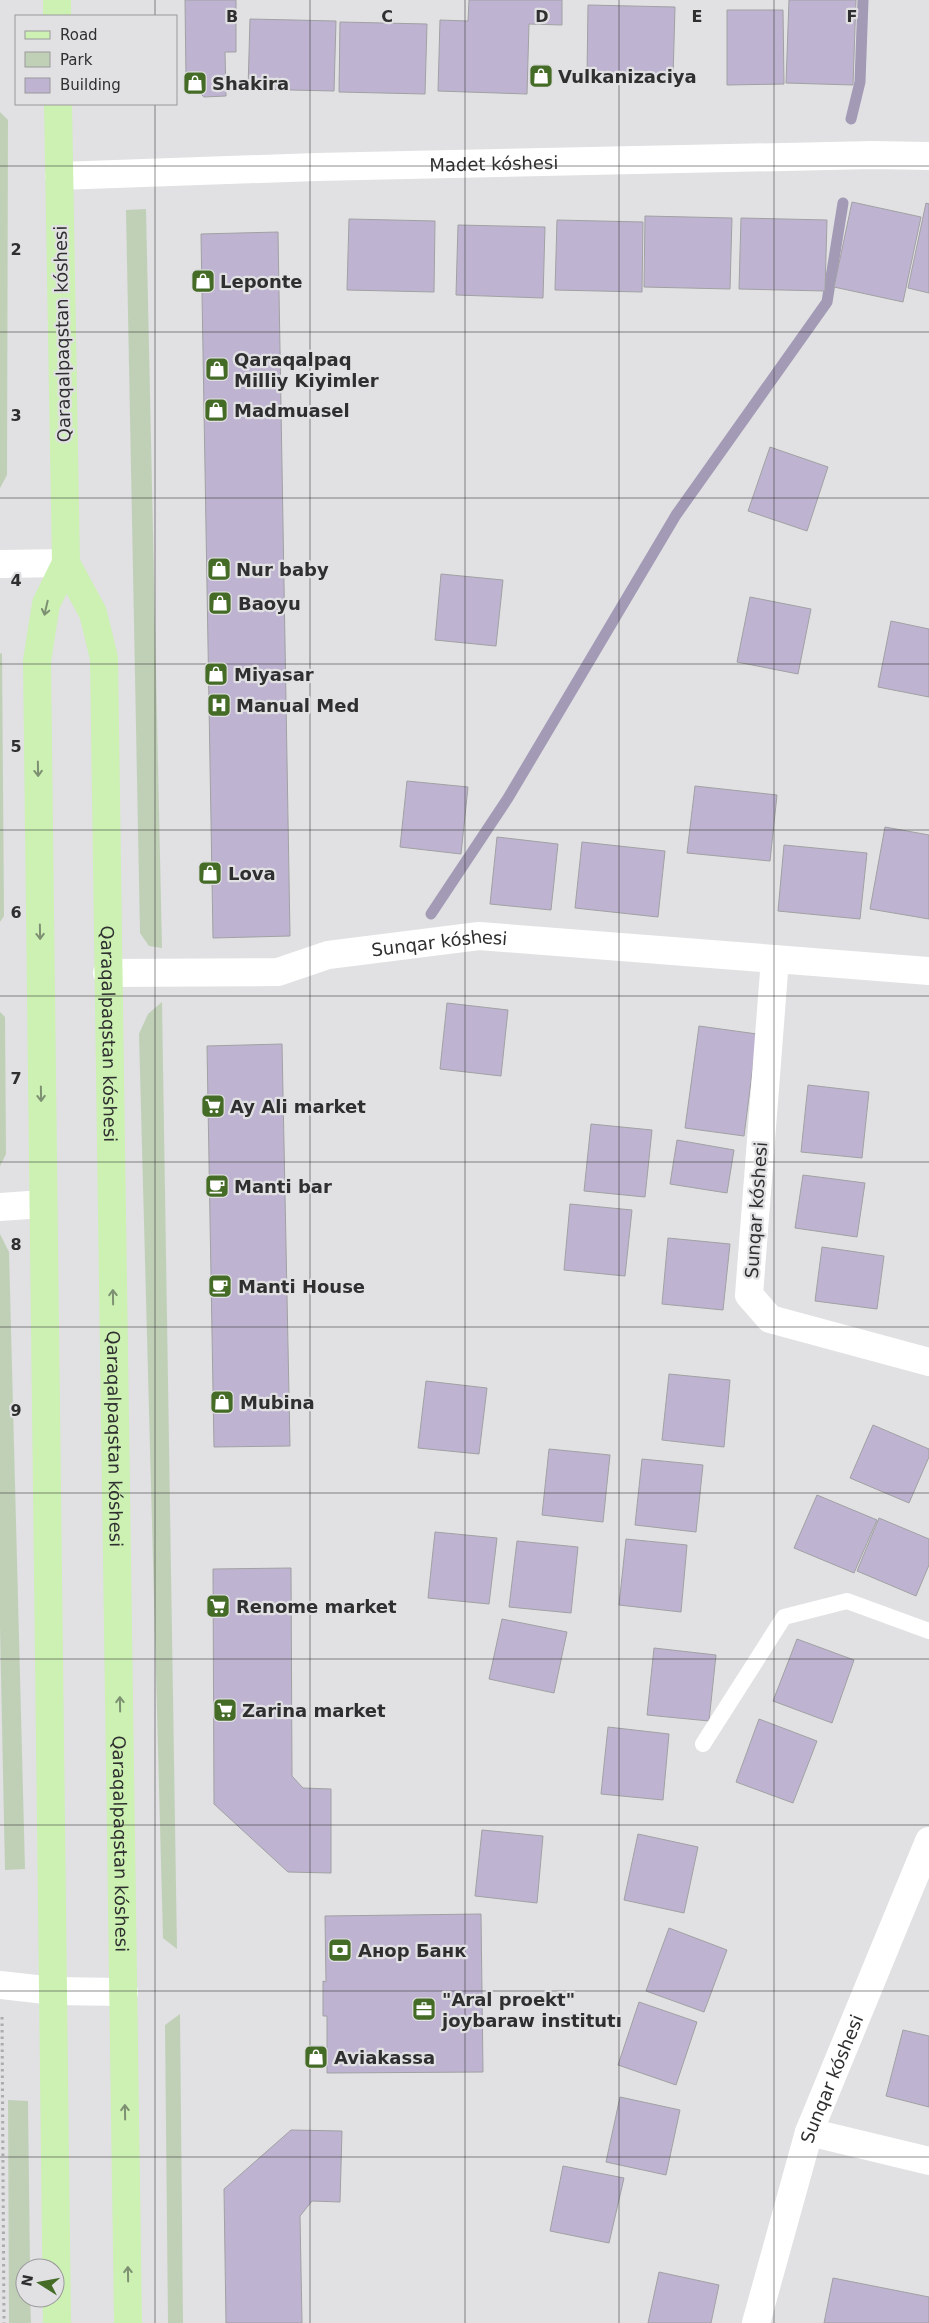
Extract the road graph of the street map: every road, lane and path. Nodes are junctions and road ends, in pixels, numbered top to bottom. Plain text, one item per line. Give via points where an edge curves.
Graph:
1 (56, 0) edge
2 (57, 15) edge
3 (58, 105) edge
4 (929, 156) edge
5 (59, 176) junction
6 (66, 563) junction
7 (0, 564) edge
8 (775, 959) junction
9 (929, 971) edge
10 (108, 973) junction
11 (42, 1204) junction
12 (0, 1207) edge
13 (929, 1362) edge
14 (929, 1632) edge
15 (703, 1744) dead end
16 (929, 1841) edge
17 (1, 1985) edge
18 (54, 1991) junction
19 (124, 1992) junction
20 (809, 2132) junction
21 (929, 2161) edge
22 (4, 2323) edge
23 (57, 2323) edge
24 (128, 2323) edge
25 (756, 2323) edge

1 - 2 main road
3 - 5 main road, Qaraqalpaqstan kóshesi
4 - 5 street, Madet kóshesi via 356,166
5 - 6 main road, Qaraqalpaqstan kóshesi
6 - 7 street
6 - 10 main road, Qaraqalpaqstan kóshesi via 93,613 104,658
6 -> 11 main road, Qaraqalpaqstan kóshesi via 46,604 37,661
8 - 9 street, Sunqar kóshesi
8 - 10 street, Sunqar kóshesi via 479,936 328,955 278,972
8 - 13 street, Sunqar kóshesi via 749,1295 770,1320
19 -> 10 main road, Qaraqalpaqstan kóshesi
11 - 12 street
11 - 18 main road, Qaraqalpaqstan kóshesi
14 - 15 lane via 847,1601 784,1617
16 - 20 street, Sunqar kóshesi
17 - 18 street
17 - 22 path
18 - 19 street
18 - 23 main road, Qaraqalpaqstan kóshesi
24 -> 19 main road, Qaraqalpaqstan kóshesi
20 - 21 street
20 - 25 street, Sunqar kóshesi

